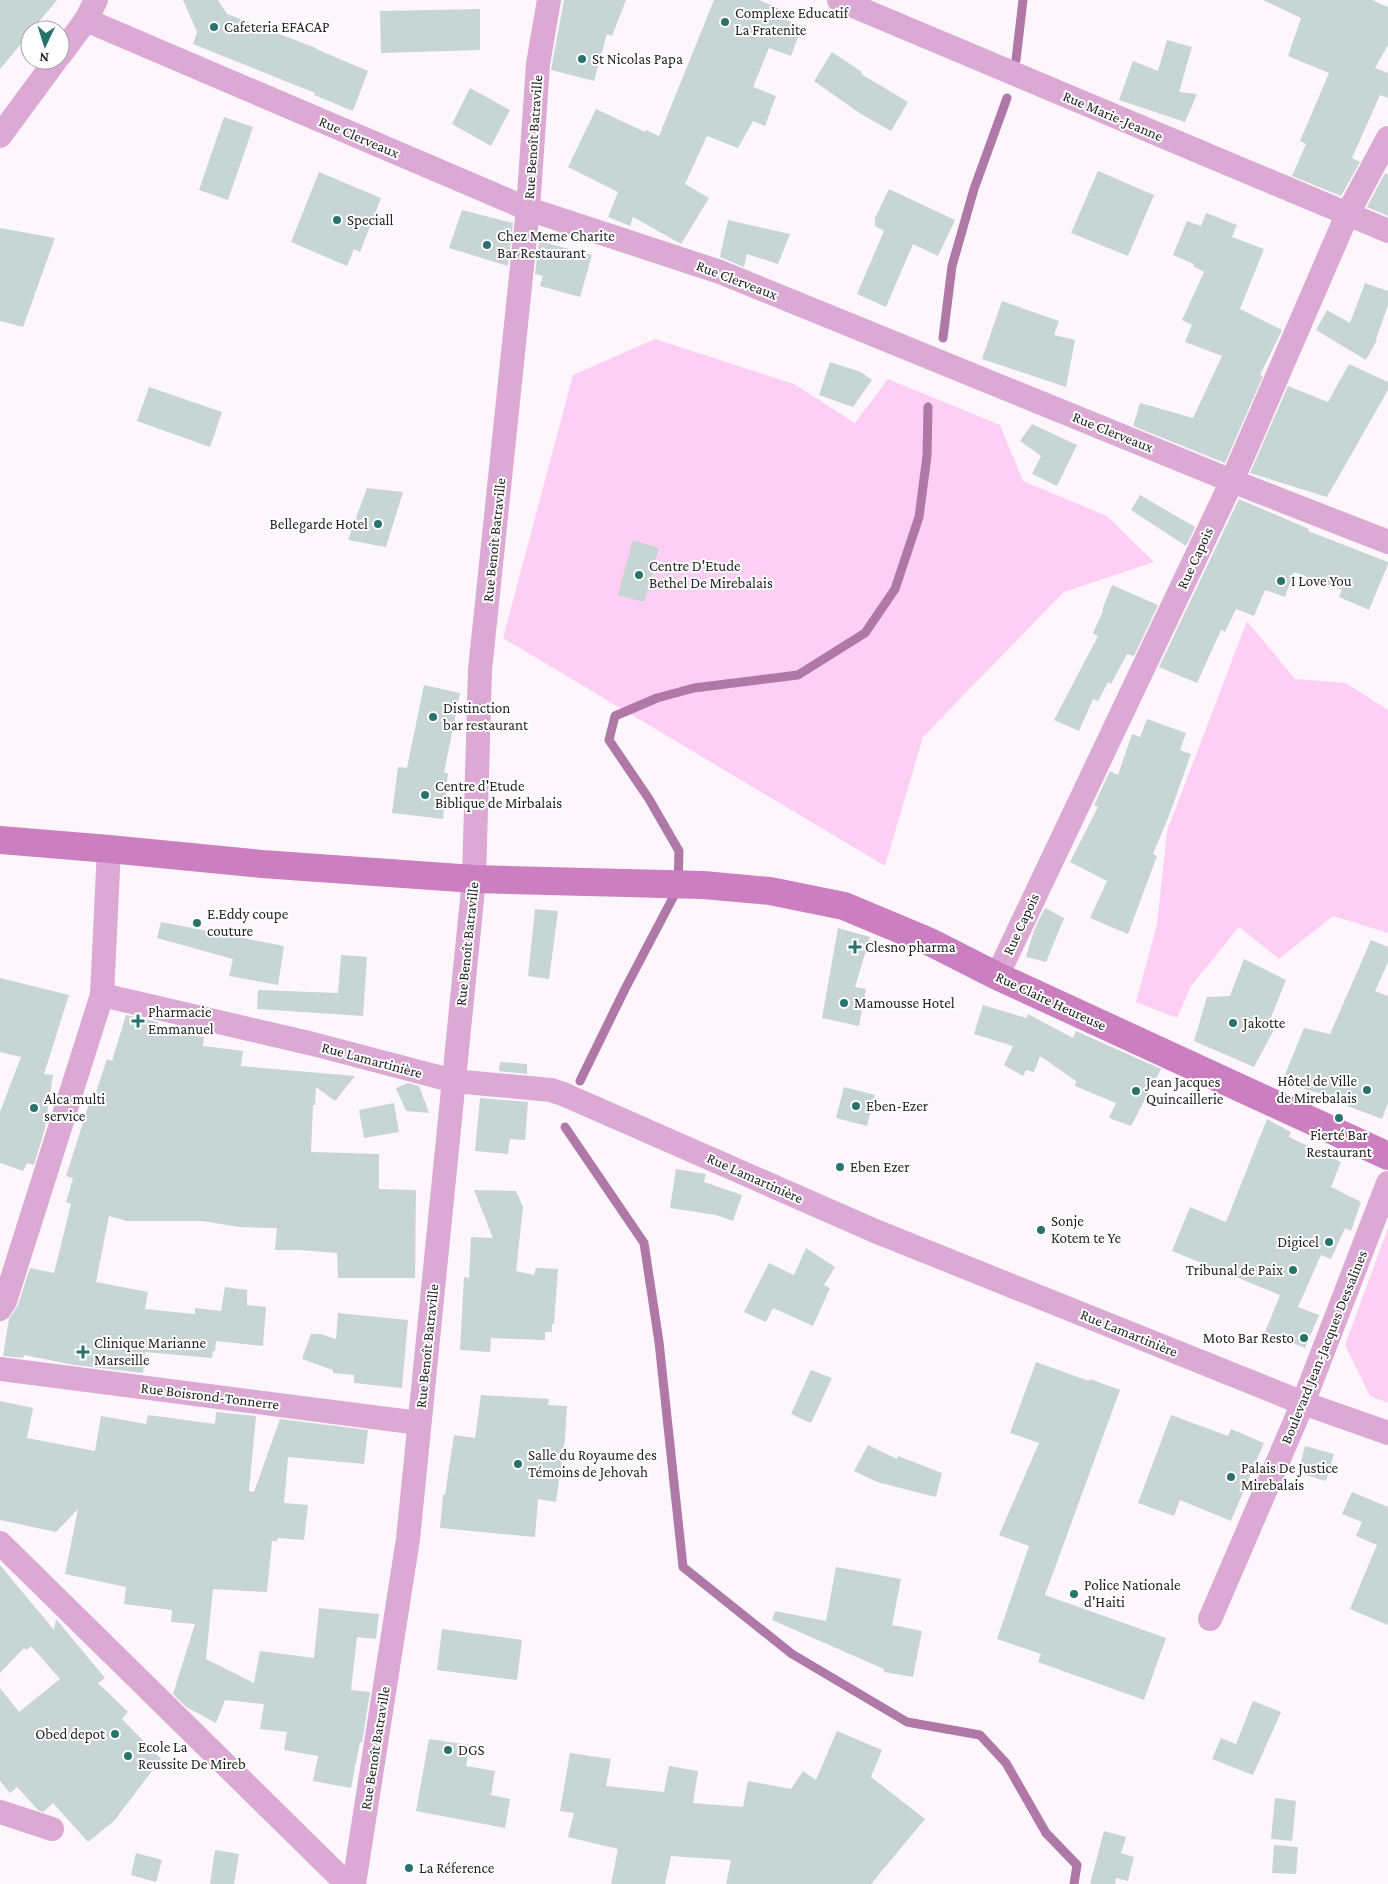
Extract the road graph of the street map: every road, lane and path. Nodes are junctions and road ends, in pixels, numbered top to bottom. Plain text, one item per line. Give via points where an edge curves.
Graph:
1 (548, 0) edge
2 (839, 0) edge
3 (91, 10) edge
4 (70, 40) edge
5 (49, 70) edge
6 (0, 136) edge
7 (1388, 138) edge
8 (528, 209) junction
9 (1347, 215) junction
10 (1388, 231) edge
11 (1232, 480) junction
12 (1388, 542) edge
13 (0, 840) edge
14 (109, 848) junction
15 (474, 879) junction
16 (997, 976) junction
17 (102, 995) junction
18 (454, 1081) junction
19 (1388, 1156) edge
20 (1388, 1183) edge
21 (0, 1309) edge
22 (0, 1369) edge
23 (1302, 1403) junction
24 (419, 1423) junction
25 (1388, 1433) edge
26 (0, 1543) edge
27 (1210, 1620) dead end
28 (0, 1812) edge
29 (52, 1829) dead end
30 (347, 1884) edge
31 (354, 1884) edge

1 - 8 street, Rue Benoît Batraville via 538,64
2 - 9 street, Rue Marie-Jeanne
3 - 4 street
3 - 8 street, Rue Clerveaux
5 - 6 street
7 - 9 street, Rue Capois
8 - 11 street, Rue Clerveaux via 720,272
8 - 15 street, Rue Benoît Batraville via 480,670
9 - 10 street, Rue Marie-Jeanne
9 - 11 street, Rue Capois
11 - 12 street, Rue Clerveaux
11 - 16 street, Rue Capois
13 - 14 main road, Rue Claire Heureuse
14 - 15 main road, Rue Claire Heureuse via 262,864
14 - 17 street
15 - 16 main road, Rue Claire Heureuse via 770,891 844,906 930,942
15 - 18 street, Rue Benoît Batraville
16 - 19 main road, Rue Claire Heureuse
17 - 18 street, Rue Lamartinière
17 - 21 street
18 - 23 street, Rue Lamartinière via 551,1090 579,1099 875,1231
18 - 24 street, Rue Benoît Batraville
20 - 23 street, Boulevard Jean-Jacques Dessalines
22 - 24 street, Rue Boisrond-Tonnerre
23 - 25 street, Rue Lamartinière
23 - 27 street, Boulevard Jean-Jacques Dessalines
24 - 31 street, Rue Benoît Batraville via 408,1539
26 - 30 street
28 - 29 street

